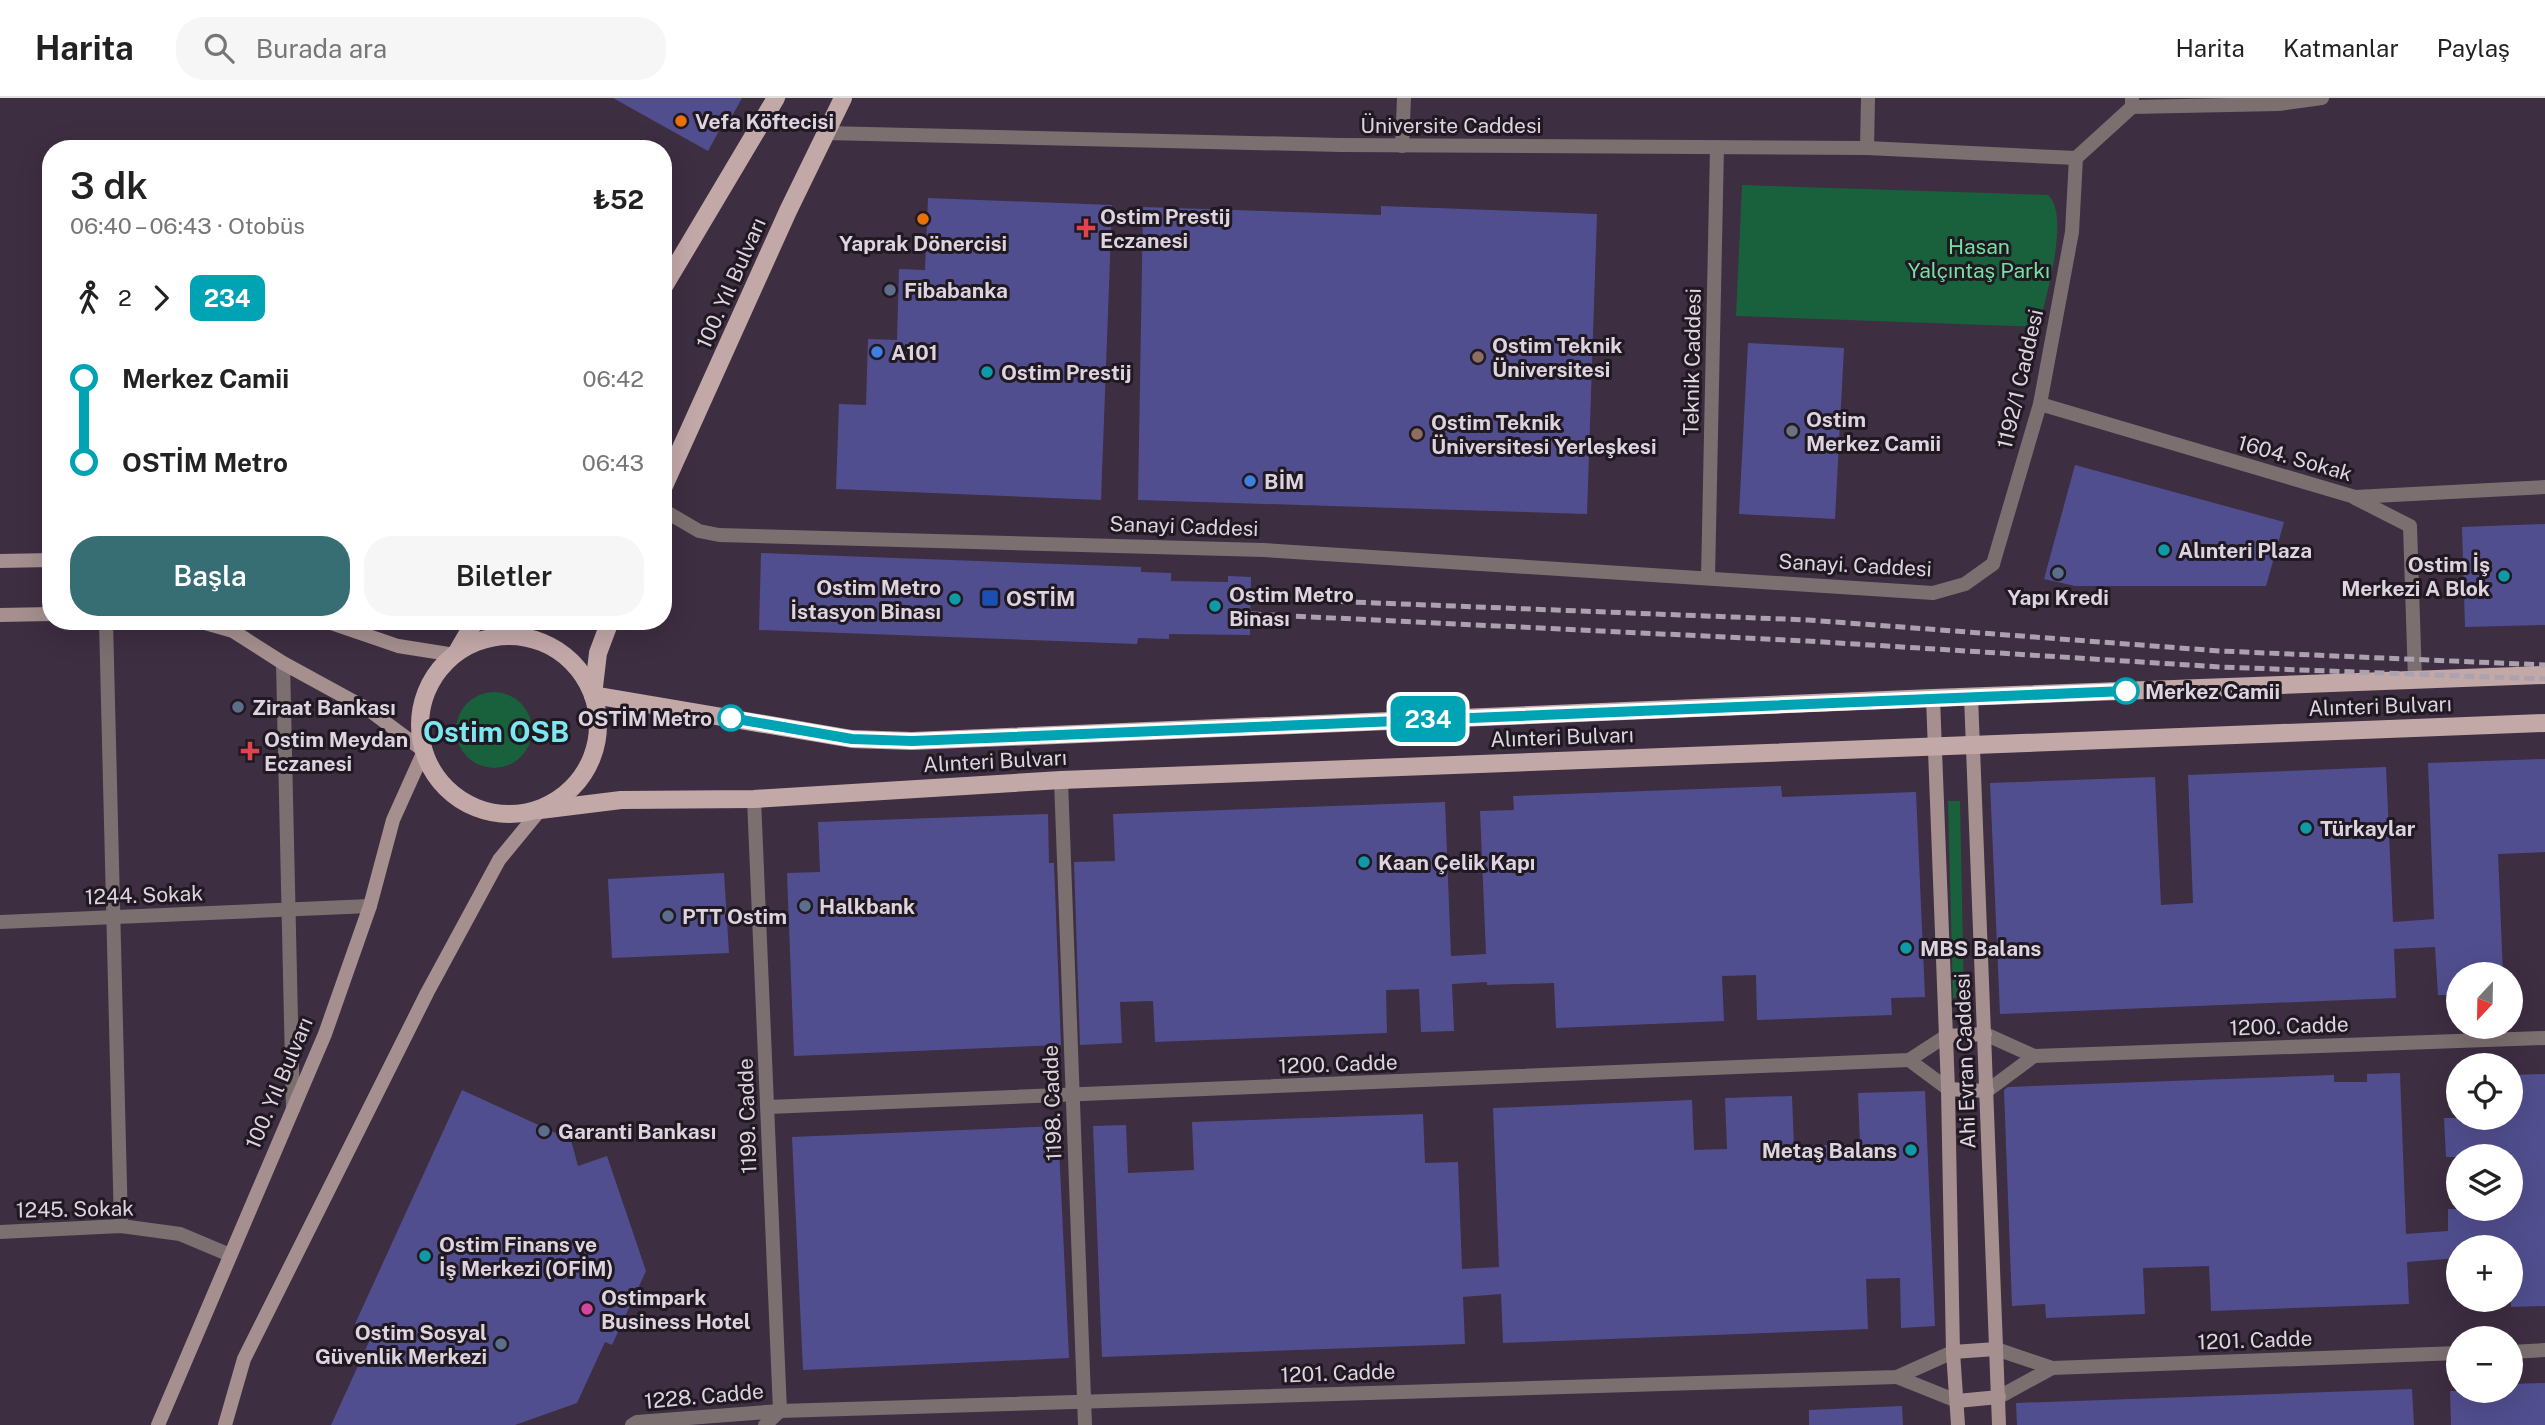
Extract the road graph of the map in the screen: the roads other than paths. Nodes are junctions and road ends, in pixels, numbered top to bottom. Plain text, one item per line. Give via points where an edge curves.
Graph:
1 (776, 98) edge
2 (843, 98) edge
3 (1404, 98) edge
4 (1868, 98) edge
5 (2322, 98) edge
6 (2279, 101) edge
7 (2132, 102) edge
8 (825, 133) junction
9 (1402, 146) junction
10 (1717, 147) junction
11 (1867, 148) junction
12 (2076, 158) junction
13 (672, 273) edge
14 (2040, 404) junction
15 (672, 468) edge
16 (2545, 487) edge
17 (2355, 498) junction
18 (672, 515) edge
19 (42, 560) edge
20 (0, 561) edge
21 (1993, 564) joint
22 (1708, 578) junction
23 (42, 614) edge
24 (0, 615) edge
25 (106, 630) edge
26 (230, 630) edge
27 (352, 630) edge
28 (470, 630) edge
29 (607, 630) edge
30 (455, 655) junction
31 (283, 663) junction
32 (2545, 675) edge
33 (2414, 680) junction
34 (593, 695) junction
35 (1971, 696) junction
36 (1933, 698) junction
37 (2545, 723) edge
38 (1973, 744) junction
39 (1936, 746) junction
40 (424, 751) junction
41 (1062, 779) junction
42 (754, 799) junction
43 (540, 810) junction
44 (370, 906) junction
45 (289, 910) junction
46 (113, 918) junction
47 (0, 922) edge
48 (1985, 1034) junction
49 (1946, 1036) junction
50 (2545, 1038) edge
51 (2035, 1056) junction
52 (1909, 1060) junction
53 (1948, 1089) junction
54 (1987, 1091) junction
55 (1073, 1096) junction
56 (768, 1107) junction
57 (293, 1109) junction
58 (121, 1226) junction
59 (0, 1232) edge
60 (230, 1255) junction
61 (1996, 1349) junction
62 (2545, 1350) edge
63 (2523, 1351) edge
64 (1953, 1352) junction
65 (2446, 1353) edge
66 (2052, 1368) junction
67 (1897, 1377) junction
68 (1999, 1397) junction
69 (1957, 1401) junction
70 (1084, 1402) junction
71 (780, 1411) junction
72 (158, 1425) edge
73 (225, 1425) edge
74 (632, 1425) edge
75 (765, 1425) edge
76 (1085, 1425) edge
77 (1958, 1425) edge
78 (1999, 1425) edge

1 - 13 main road
2 - 8 main road, 100. Yıl Bulvarı
3 - 9 street
4 - 11 street
5 - 6 street
6 - 7 street
7 - 12 street
8 - 9 street, Üniversite Caddesi
8 - 15 main road, 100. Yıl Bulvarı
9 - 10 street, Üniversite Caddesi
10 - 11 street, Üniversite Caddesi
10 - 22 street, Teknik Caddesi
11 - 12 street, Üniversite Caddesi
12 - 14 street, 1192/1 Caddesi via 2072,232
14 - 17 street, 1604. Sokak
14 - 21 street, 1192/1 Caddesi
16 - 17 street, 1604. Sokak
17 - 33 street via 2410,526
18 - 22 street, Sanayi Caddesi via 699,531 719,535 1263,550
19 - 20 main road
21 - 22 street, Sanayi. Caddesi via 1965,584 1933,593
23 - 24 main road
25 - 46 street
26 - 31 main road
27 - 30 main road via 398,646
28 - 30 main road
29 - 34 main road via 598,653
30 - 34 main road via 478,642 503,636 530,639 554,648 575,664
30 - 40 main road via 436,674 424,698 420,724
31 - 40 main road via 369,710
31 - 45 street
32 - 33 main road, Alınteri Bulvarı
33 - 35 main road, Alınteri Bulvarı
34 - 36 main road, Alınteri Bulvarı via 852,739 912,741
34 - 43 main road via 597,744 586,772 566,795
35 - 36 main road, Alınteri Bulvarı
35 - 38 main road, Ahi Evran Caddesi
36 - 39 main road, Ahi Evran Caddesi
37 - 38 main road, Alınteri Bulvarı
38 - 39 main road, Alınteri Bulvarı
38 - 48 main road, Ahi Evran Caddesi
39 - 41 main road, Alınteri Bulvarı
39 - 49 main road, Ahi Evran Caddesi
40 - 43 main road via 436,777 457,798 483,811 511,815
40 - 44 main road, 100. Yıl Bulvarı via 393,820
41 - 42 main road, Alınteri Bulvarı
41 - 55 street, 1198. Cadde
42 - 43 main road, Alınteri Bulvarı via 621,800
42 - 56 street, 1199. Cadde
43 - 73 main road via 499,860 427,993 244,1359
44 - 45 street, 1244. Sokak
44 - 57 main road, 100. Yıl Bulvarı
45 - 46 street, 1244. Sokak
45 - 57 street
46 - 47 street, 1244. Sokak
46 - 58 street
48 - 49 main road, 1200. Cadde
48 - 51 street, 1200. Cadde
48 - 54 main road, Ahi Evran Caddesi
49 - 52 street
49 - 53 main road, Ahi Evran Caddesi
50 - 51 street, 1200. Cadde
51 - 54 street
52 - 53 street
52 - 55 street, 1200. Cadde
53 - 54 main road
53 - 64 main road, Ahi Evran Caddesi
54 - 61 main road, Ahi Evran Caddesi
55 - 56 street, 1200. Cadde
55 - 70 street, 1198. Cadde
56 - 71 street, 1199. Cadde
57 - 60 main road, 100. Yıl Bulvarı
58 - 59 street, 1245. Sokak
58 - 60 street, 1245. Sokak via 180,1234
60 - 72 main road, 100. Yıl Bulvarı
61 - 64 main road, 1201. Cadde
61 - 66 street, 1201. Cadde
61 - 68 main road, Ahi Evran Caddesi
62 - 63 street
64 - 67 street, 1201. Cadde
64 - 69 main road, Ahi Evran Caddesi
65 - 66 street, 1201. Cadde
66 - 68 street, 1201. Cadde
67 - 69 street, 1201. Cadde
67 - 70 street, 1201. Cadde
68 - 69 main road, 1201. Cadde
68 - 78 main road, Ahi Evran Caddesi
69 - 77 main road, Ahi Evran Caddesi
70 - 71 street, 1201. Cadde
70 - 76 street, 1198. Cadde
71 - 74 street, 1228. Cadde
71 - 75 street

